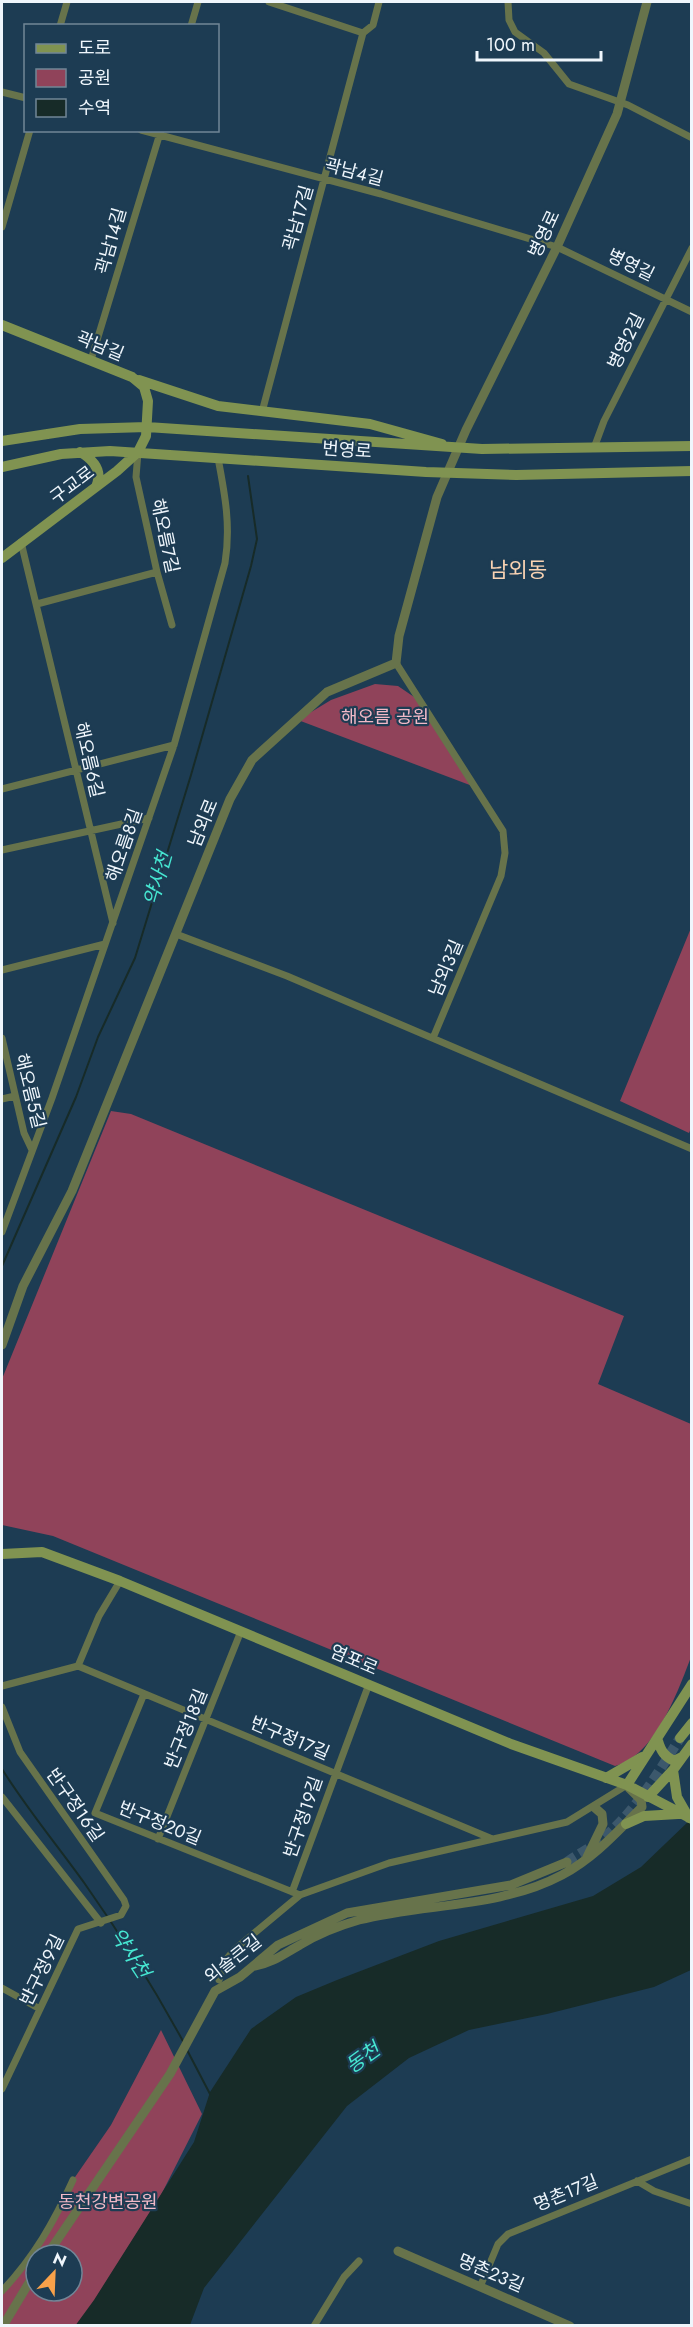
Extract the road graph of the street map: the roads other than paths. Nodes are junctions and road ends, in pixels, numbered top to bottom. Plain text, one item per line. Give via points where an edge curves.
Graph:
1 (67, 2) edge
2 (198, 2) edge
3 (269, 2) edge
4 (379, 2) edge
5 (508, 2) edge
6 (647, 2) edge
7 (61, 24) edge
8 (192, 24) edge
9 (363, 33) junction
10 (2, 92) edge
11 (24, 98) edge
12 (621, 102) junction
13 (29, 132) edge
14 (160, 133) edge
15 (692, 138) edge
16 (325, 180) junction
17 (2, 227) edge
18 (557, 247) junction
19 (692, 248) edge
20 (664, 298) junction
21 (692, 312) edge
22 (2, 326) edge
23 (91, 360) junction
24 (132, 377) junction
25 (262, 412) junction
26 (147, 427) junction
27 (2, 441) edge
28 (692, 446) edge
29 (457, 448) junction
30 (594, 448) junction
31 (80, 452) junction
32 (138, 452) junction
33 (218, 458) junction
34 (2, 466) edge
35 (692, 471) edge
36 (446, 472) junction
37 (96, 487) junction
38 (21, 542) junction
39 (2, 558) edge
40 (157, 572) junction
41 (36, 604) junction
42 (172, 625) dead end
43 (396, 663) junction
44 (174, 745) junction
45 (76, 772) junction
46 (2, 789) edge
47 (149, 818) junction
48 (90, 829) junction
49 (2, 850) edge
50 (113, 923) junction
51 (176, 934) junction
52 (105, 944) junction
53 (2, 970) edge
54 (2, 1038) edge
55 (433, 1038) junction
56 (15, 1096) junction
57 (2, 1099) edge
58 (692, 1149) edge
59 (32, 1150) junction
60 (2, 1232) edge
61 (2, 1345) edge
62 (2, 1554) edge
63 (120, 1581) junction
64 (241, 1631) junction
65 (78, 1666) junction
66 (369, 1684) junction
67 (692, 1684) edge
68 (2, 1686) edge
69 (144, 1694) junction
70 (2, 1707) edge
71 (206, 1720) junction
72 (692, 1723) edge
73 (680, 1738) tunnel mouth
74 (658, 1741) junction
75 (692, 1744) edge
76 (647, 1753) junction
77 (682, 1757) junction
78 (673, 1770) junction
79 (334, 1773) junction
80 (606, 1778) junction
81 (627, 1785) junction
82 (2, 1797) edge
83 (648, 1797) junction
84 (594, 1807) junction
85 (688, 1817) edge
86 (626, 1824) junction
87 (490, 1838) junction
88 (158, 1839) junction
89 (586, 1860) junction
90 (567, 1862) tunnel mouth
91 (292, 1892) junction
92 (300, 1895) junction
93 (101, 1923) junction
94 (255, 1966) junction
95 (219, 1980) dead end
96 (2, 1988) edge
97 (40, 2009) junction
98 (2, 2089) edge
99 (692, 2159) edge
100 (73, 2180) dead end
101 (637, 2181) junction
102 (692, 2204) edge
103 (55, 2243) edge
104 (398, 2251) dead end
105 (359, 2261) dead end
106 (480, 2287) junction
107 (2, 2291) edge
108 (24, 2291) edge
109 (3, 2325) edge
110 (314, 2325) edge
111 (570, 2325) edge

1 - 7 street
2 - 8 street
3 - 9 street
4 - 9 street, 곽남17길 via 373,25
5 - 12 street via 509,20 515,32 544,53 569,84
6 - 12 street, 병영로
9 - 16 street, 곽남17길
10 - 11 street
12 - 15 street
12 - 18 street, 병영로
13 - 17 street
14 - 16 street, 곽남4길
14 - 23 street, 곽남14길
16 - 18 street, 곽남4길
16 - 25 street, 곽남17길
18 - 20 street, 병영길
18 - 29 street, 병영로
19 - 20 street, 병영2길
20 - 21 street, 병영길
20 - 30 street, 병영2길
22 - 23 main road, 곽남길
23 - 24 main road, 곽남길
24 - 25 main road via 198,401
24 - 26 main road, 곽남길 via 147,393
25 - 29 main road via 370,424
26 - 27 main road, 번영로 via 80,429
26 - 29 main road, 번영로
26 - 32 main road
28 - 30 main road, 번영로
29 - 30 main road, 번영로
29 - 36 street, 병영로
31 - 32 main road, 번영로
31 - 34 main road, 번영로
31 - 37 main road via 98,468
32 - 33 main road, 번영로
32 - 37 main road, 구교로
32 - 40 street, 해오름7길 via 136,477
33 - 36 main road, 번영로
33 - 44 street, 해오름8길 via 228,511 226,554
35 - 36 main road, 번영로 via 516,475
36 - 43 street via 399,636
37 - 38 main road, 구교로
38 - 39 main road, 구교로
38 - 41 street, 해오름6길
40 - 41 street
40 - 42 street, 해오름7길
41 - 45 street, 해오름6길
43 - 51 street, 남외로 via 327,692 252,760 230,799
43 - 55 street, 남외3길 via 503,831 501,876
44 - 45 street
44 - 47 street, 해오름8길
45 - 46 street
45 - 48 street, 해오름6길
47 - 48 street
47 - 50 street, 해오름8길
48 - 49 street
48 - 50 street, 해오름6길
50 - 52 street, 해오름8길
51 - 55 street
51 - 61 street, 남외로 via 72,1191 23,1286
52 - 53 street
52 - 59 street, 해오름8길
54 - 56 street, 해오름5길
55 - 58 street
56 - 57 street
56 - 59 street, 해오름5길
59 - 60 street, 해오름8길
62 - 63 main road, 염포로 via 42,1552
63 - 64 main road, 염포로
63 - 65 street via 99,1616
64 - 66 main road, 염포로
64 - 71 street, 반구정18길
65 - 68 street
65 - 69 street, 반구정17길
66 - 79 street, 반구정19길
66 - 80 main road, 염포로 via 511,1744
67 - 74 main road
69 - 71 street, 반구정17길
69 - 88 street, 반구정20길 via 95,1813
70 - 93 street, 반구정16길 via 20,1752 124,1900 126,1909 121,1915
71 - 79 street, 반구정17길
71 - 88 street, 반구정18길
72 - 73 main road
74 - 76 main road
74 - 77 main road via 667,1758 674,1761
75 - 77 main road
76 - 80 main road
76 - 81 main road
77 - 78 main road
78 - 83 main road
78 - 85 main road via 677,1797
79 - 87 street, 반구정17길
79 - 91 street, 반구정19길
80 - 81 main road, 염포로
81 - 83 main road, 염포로
81 - 84 street
81 - 86 street via 643,1803
82 - 93 street
83 - 85 main road, 염포로
84 - 87 street via 567,1822
84 - 89 street via 602,1814 603,1824
85 - 86 main road via 644,1816
86 - 89 street
87 - 92 street via 389,1863
88 - 91 street, 반구정20길
89 - 94 street via 556,1878 513,1894 358,1921 328,1931 272,1962
90 - 94 street, 외솔큰길 via 511,1885 347,1913 278,1946
91 - 92 street, 반구정20길
92 - 95 street via 234,1950 225,1961
93 - 97 street, 반구정9길 via 78,1929
94 - 103 street, 외솔큰길 via 211,1996 170,2074
96 - 97 street
97 - 98 street, 반구정9길
99 - 101 street, 명촌17길
100 - 107 street via 44,2238
101 - 102 street
101 - 106 street, 명촌17길 via 508,2234 498,2244
104 - 106 street, 명촌23길
105 - 110 street via 344,2277
106 - 111 street, 명촌23길
108 - 109 street

